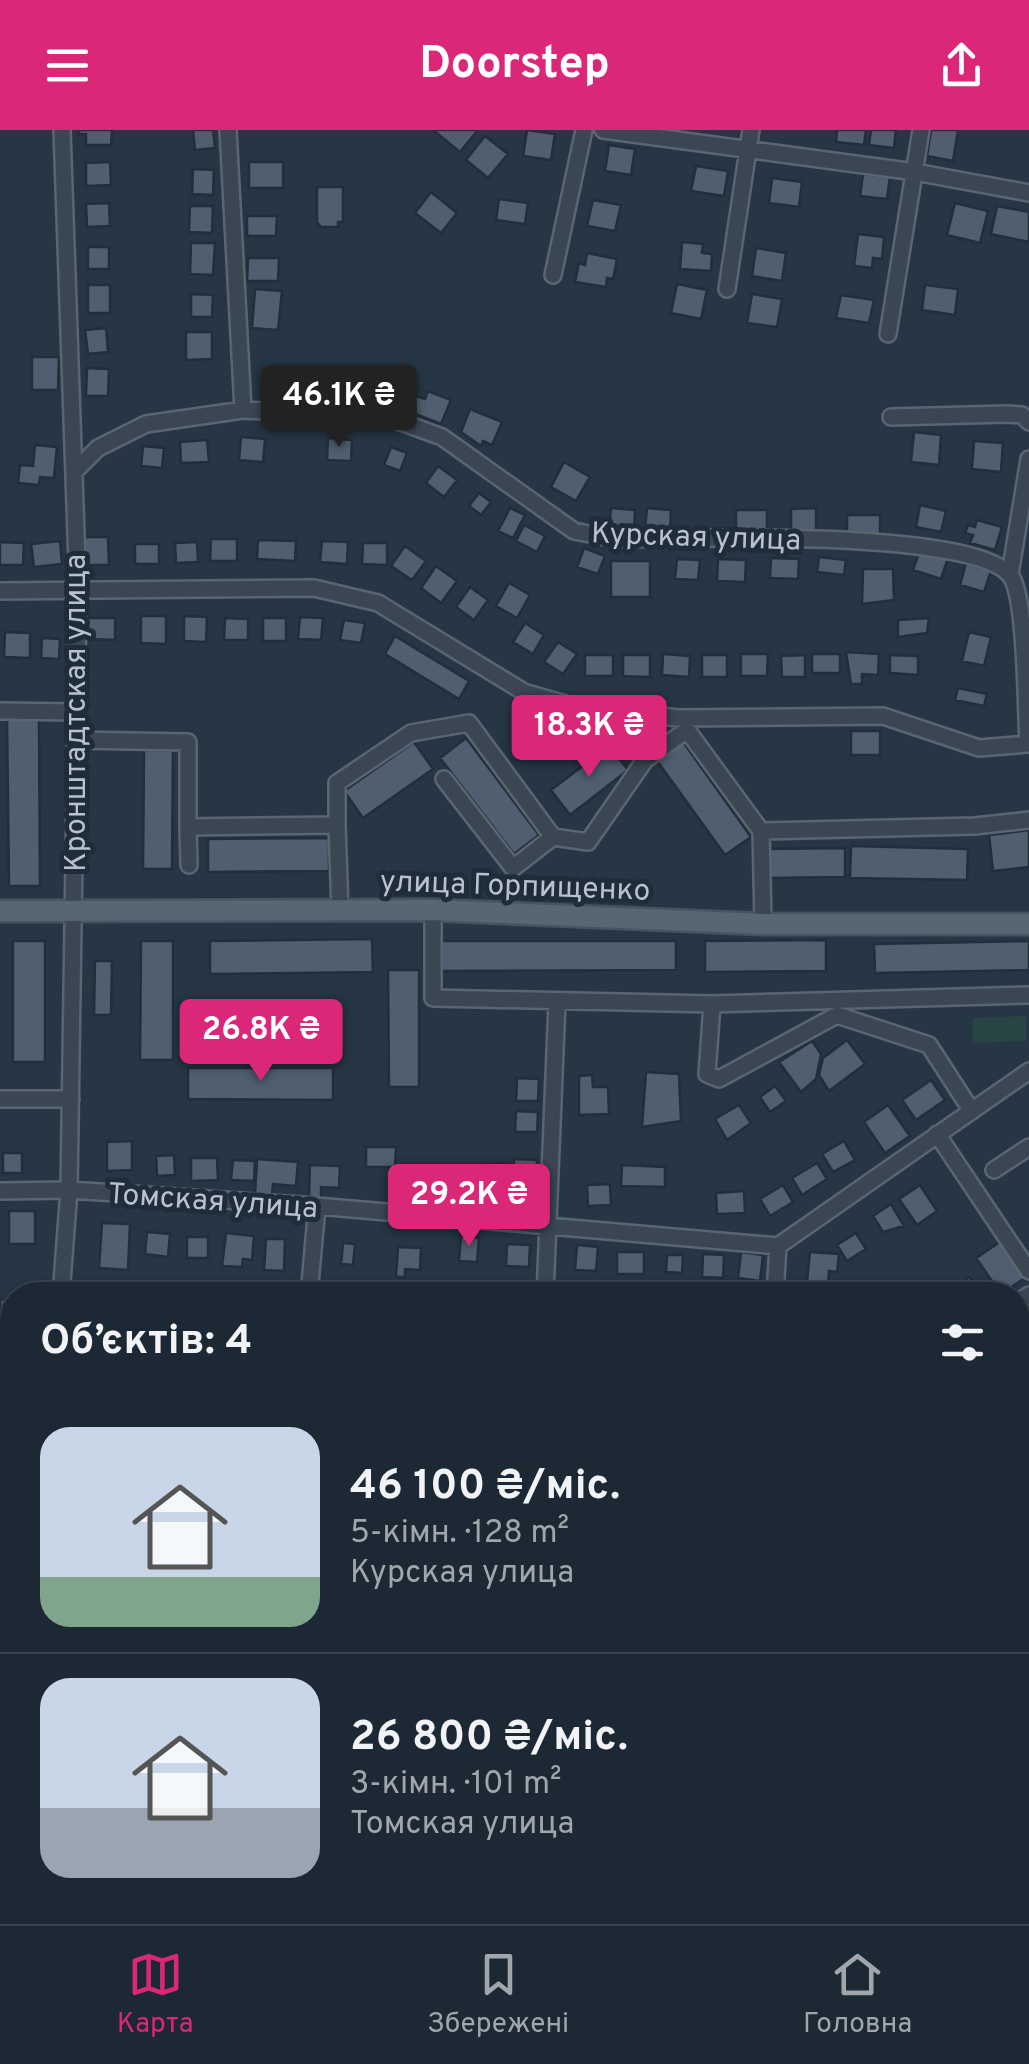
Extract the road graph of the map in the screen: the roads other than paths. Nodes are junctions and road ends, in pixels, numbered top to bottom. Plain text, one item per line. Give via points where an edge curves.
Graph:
1 (62, 130) edge
2 (228, 130) edge
3 (584, 130) edge
4 (603, 130) edge
5 (751, 130) edge
6 (921, 130) edge
7 (748, 150) junction
8 (915, 172) junction
9 (1029, 193) edge
10 (554, 275) dead end
11 (727, 289) dead end
12 (888, 334) dead end
13 (243, 410) junction
14 (891, 417) dead end
15 (1029, 422) edge
16 (1029, 458) edge
17 (74, 472) junction
18 (1010, 574) junction
19 (0, 591) edge
20 (78, 592) junction
21 (0, 710) edge
22 (76, 712) junction
23 (75, 740) junction
24 (1029, 744) edge
25 (444, 779) dead end
26 (1029, 820) edge
27 (337, 825) junction
28 (188, 827) junction
29 (762, 831) junction
30 (553, 837) junction
31 (189, 864) dead end
32 (340, 910) junction
33 (433, 910) junction
34 (0, 911) edge
35 (74, 911) junction
36 (764, 924) junction
37 (1029, 924) edge
38 (1029, 995) edge
39 (557, 1003) junction
40 (712, 1004) junction
41 (837, 1008) junction
42 (1029, 1070) edge
43 (71, 1099) junction
44 (0, 1100) edge
45 (971, 1110) junction
46 (937, 1134) junction
47 (1029, 1146) edge
48 (994, 1170) dead end
49 (69, 1190) junction
50 (0, 1191) edge
51 (317, 1206) junction
52 (550, 1226) junction
53 (778, 1246) junction
54 (1029, 1271) edge
55 (62, 1282) edge
56 (310, 1282) edge
57 (546, 1282) edge
58 (776, 1282) edge
59 (0, 1910) edge
60 (0, 1924) edge

1 - 17 street, Кронштадтская улица
2 - 13 street
3 - 10 street
4 - 7 street
5 - 7 street
6 - 8 street
7 - 8 street
7 - 11 street
8 - 9 street
8 - 12 street
13 - 17 street, Курская улица via 146,424 98,448
13 - 18 street, Курская улица via 387,417 442,436 574,531 615,539 909,543 996,562
14 - 15 street via 1007,414
16 - 18 street
17 - 20 street, Кронштадтская улица
18 - 24 street
19 - 20 street
20 - 22 street, Кронштадтская улица
20 - 24 street via 314,588 378,603 524,692 569,705 678,718 883,716 979,748
21 - 22 street
22 - 23 street, Кронштадтская улица
23 - 28 street via 188,742
23 - 35 street, Кронштадтская улица
25 - 30 street via 513,868
26 - 29 street
27 - 28 street
27 - 30 street via 338,783 411,733 470,724
27 - 32 street
28 - 31 street
29 - 30 street via 687,730 645,760 588,842
29 - 36 street
32 - 33 main road, улица Горпищенко
32 - 35 main road, улица Горпищенко
33 - 36 main road, улица Горпищенко
33 - 39 street via 433,998
34 - 35 main road, улица Горпищенко
35 - 43 street, Кронштадтская улица
36 - 37 main road, улица Горпищенко
38 - 41 street
39 - 40 street
39 - 52 street
40 - 41 street
40 - 41 street via 707,1074 718,1079
41 - 45 street via 929,1045
42 - 45 street
43 - 44 street
43 - 49 street, Кронштадтская улица
45 - 46 street
46 - 53 street
46 - 54 street
47 - 48 street
49 - 50 street, Томская улица
49 - 51 street, Томская улица
49 - 55 street, Кронштадтская улица
51 - 52 street, Томская улица
51 - 56 street
52 - 53 street, Томская улица
52 - 57 street
53 - 58 street
59 - 60 street

